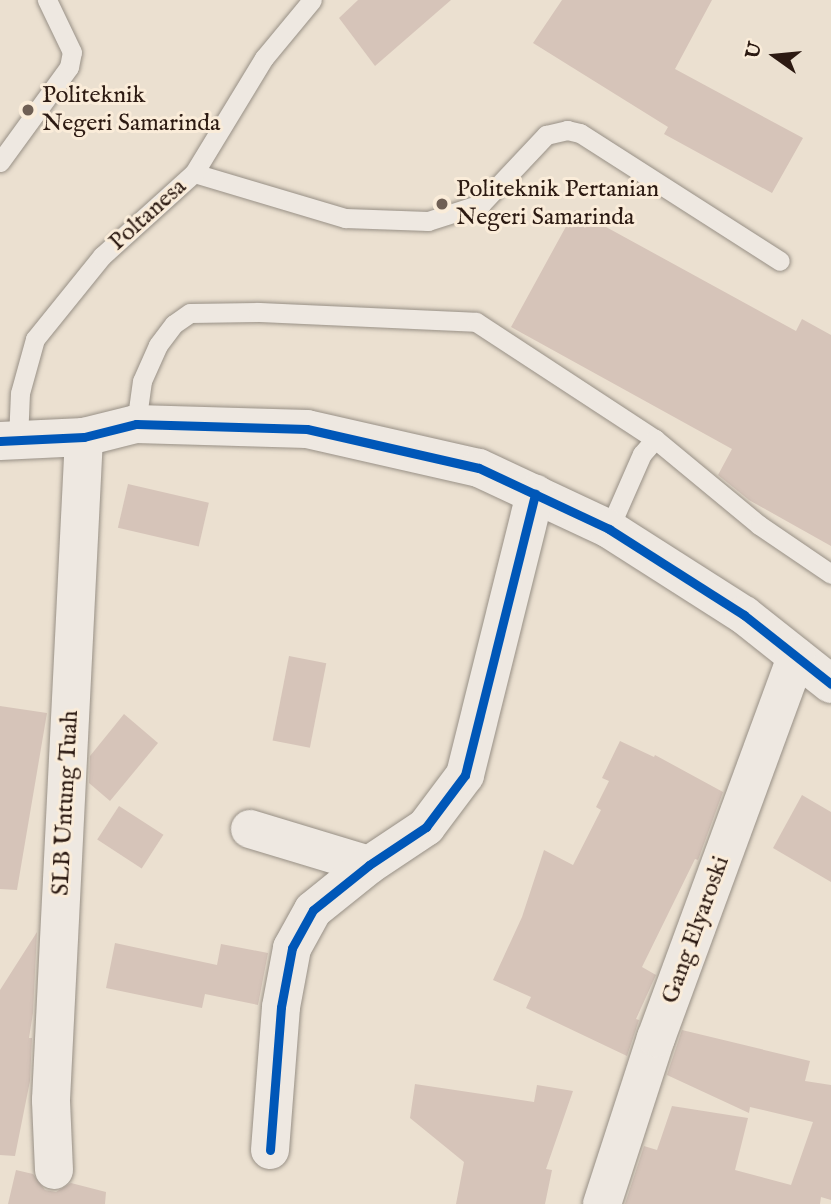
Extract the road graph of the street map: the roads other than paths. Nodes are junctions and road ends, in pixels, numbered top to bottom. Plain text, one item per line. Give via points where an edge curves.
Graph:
1 (47, 0) edge
2 (312, 0) edge
3 (0, 162) edge
4 (194, 173) junction
5 (780, 261) dead end
6 (136, 424) junction
7 (84, 437) junction
8 (654, 439) junction
9 (9, 441) edge
10 (535, 494) junction
11 (609, 529) junction
12 (831, 574) edge
13 (796, 657) junction
14 (831, 684) edge
15 (250, 829) dead end
16 (369, 865) junction
17 (270, 1150) dead end
18 (54, 1170) dead end
19 (602, 1204) edge

1 - 3 lane via 72,52 69,66
2 - 4 lane, Poltanesa via 264,58
4 - 5 lane via 345,218 428,221 481,204 546,135 566,130 580,134
4 - 9 lane, Poltanesa via 102,256 35,339
6 - 7 street
6 - 8 lane via 142,381 158,345 174,324 190,313 258,312 476,322
6 - 10 street via 307,429 479,468
7 - 9 street
7 - 18 street, SLB Untung Tuah via 51,1100
8 - 11 lane via 642,454
8 - 12 lane via 759,525
10 - 11 street
10 - 16 street via 465,775 426,827
11 - 13 street via 744,615
13 - 14 street
13 - 19 street, Gang Elyaroski via 656,1038
15 - 16 street
16 - 17 street via 313,910 292,948 281,1007

